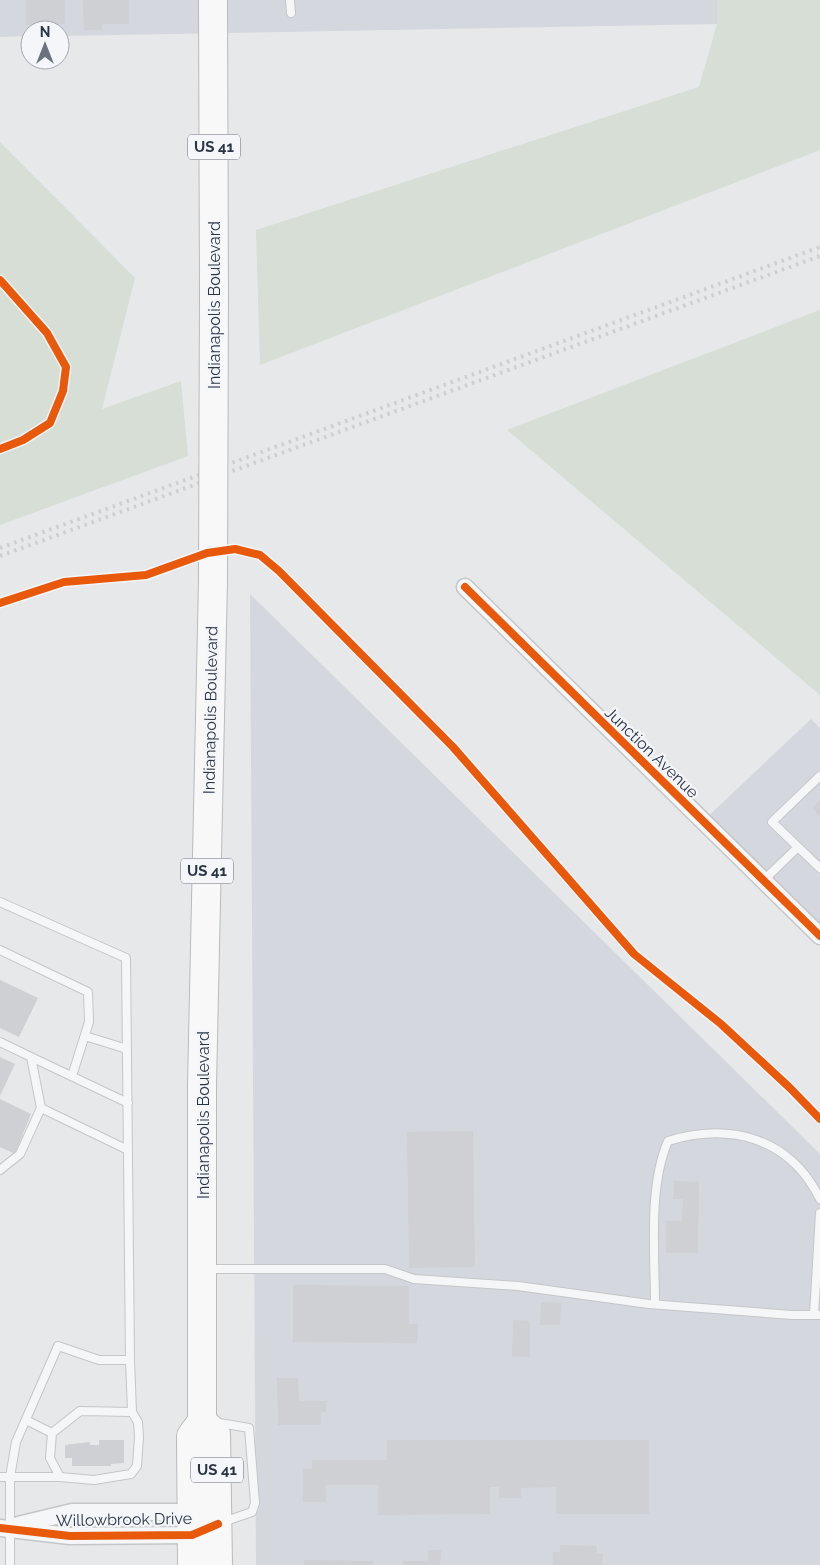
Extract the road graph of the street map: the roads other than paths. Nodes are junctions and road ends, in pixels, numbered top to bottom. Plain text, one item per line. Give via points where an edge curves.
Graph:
1 (213, 0) edge
2 (290, 0) edge
3 (291, 13) dead end
4 (465, 588) dead end
5 (820, 776) edge
6 (798, 847) junction
7 (820, 868) edge
8 (764, 880) junction
9 (0, 902) edge
10 (820, 936) edge
11 (0, 950) edge
12 (85, 1036) junction
13 (0, 1042) edge
14 (127, 1049) junction
15 (31, 1057) junction
16 (72, 1076) junction
17 (128, 1103) junction
18 (41, 1108) junction
19 (128, 1150) junction
20 (0, 1170) edge
21 (820, 1199) edge
22 (820, 1213) edge
23 (202, 1269) junction
24 (655, 1304) junction
25 (817, 1315) edge
26 (130, 1360) junction
27 (132, 1412) junction
28 (26, 1420) junction
29 (202, 1421) junction
30 (52, 1432) junction
31 (0, 1477) edge
32 (10, 1477) junction
33 (60, 1477) junction
34 (192, 1523) junction
35 (218, 1524) junction
36 (4, 1528) edge
37 (10, 1565) edge
38 (192, 1565) edge
39 (218, 1565) edge

1 - 23 highway, Indianapolis Boulevard / US 41, bridge via 213,580
2 - 3 lane
4 - 8 street, Junction Avenue
5 - 6 lane via 772,822
6 - 7 lane
6 - 8 lane
8 - 10 street, Junction Avenue
9 - 14 lane via 126,958
11 - 12 lane via 88,992 90,1022
12 - 14 lane
12 - 16 lane
13 - 15 lane
14 - 17 lane
15 - 16 lane
15 - 18 lane
16 - 17 lane
17 - 19 lane
18 - 19 lane
18 - 20 lane via 20,1154
19 - 26 lane
21 - 24 lane via 797,1164 767,1143 724,1133 685,1136 668,1141 660,1160 655,1218
22 - 25 lane
23 - 24 lane via 385,1269 414,1279 518,1286
23 - 29 highway, Indianapolis Boulevard / US 41
24 - 25 lane
26 - 27 lane
26 - 28 lane via 99,1360 58,1346
27 - 30 lane via 80,1411
27 - 33 lane via 138,1422 139,1437 137,1466 132,1474 94,1480
28 - 30 lane
28 - 32 lane via 16,1442
29 - 34 highway, Indianapolis Boulevard / US 41 via 191,1436
29 - 35 highway, US 41 via 216,1434
29 - 35 lane via 249,1428 255,1503 252,1512
30 - 33 lane via 50,1458
31 - 32 lane
32 - 33 lane
32 - 36 lane
34 - 35 street, Willowbrook Drive
34 - 36 street, Willowbrook Drive via 70,1536
34 - 36 street, Willowbrook Drive via 72,1512
34 - 38 highway, Indianapolis Boulevard / US 41
35 - 39 highway, US 41
36 - 37 lane

